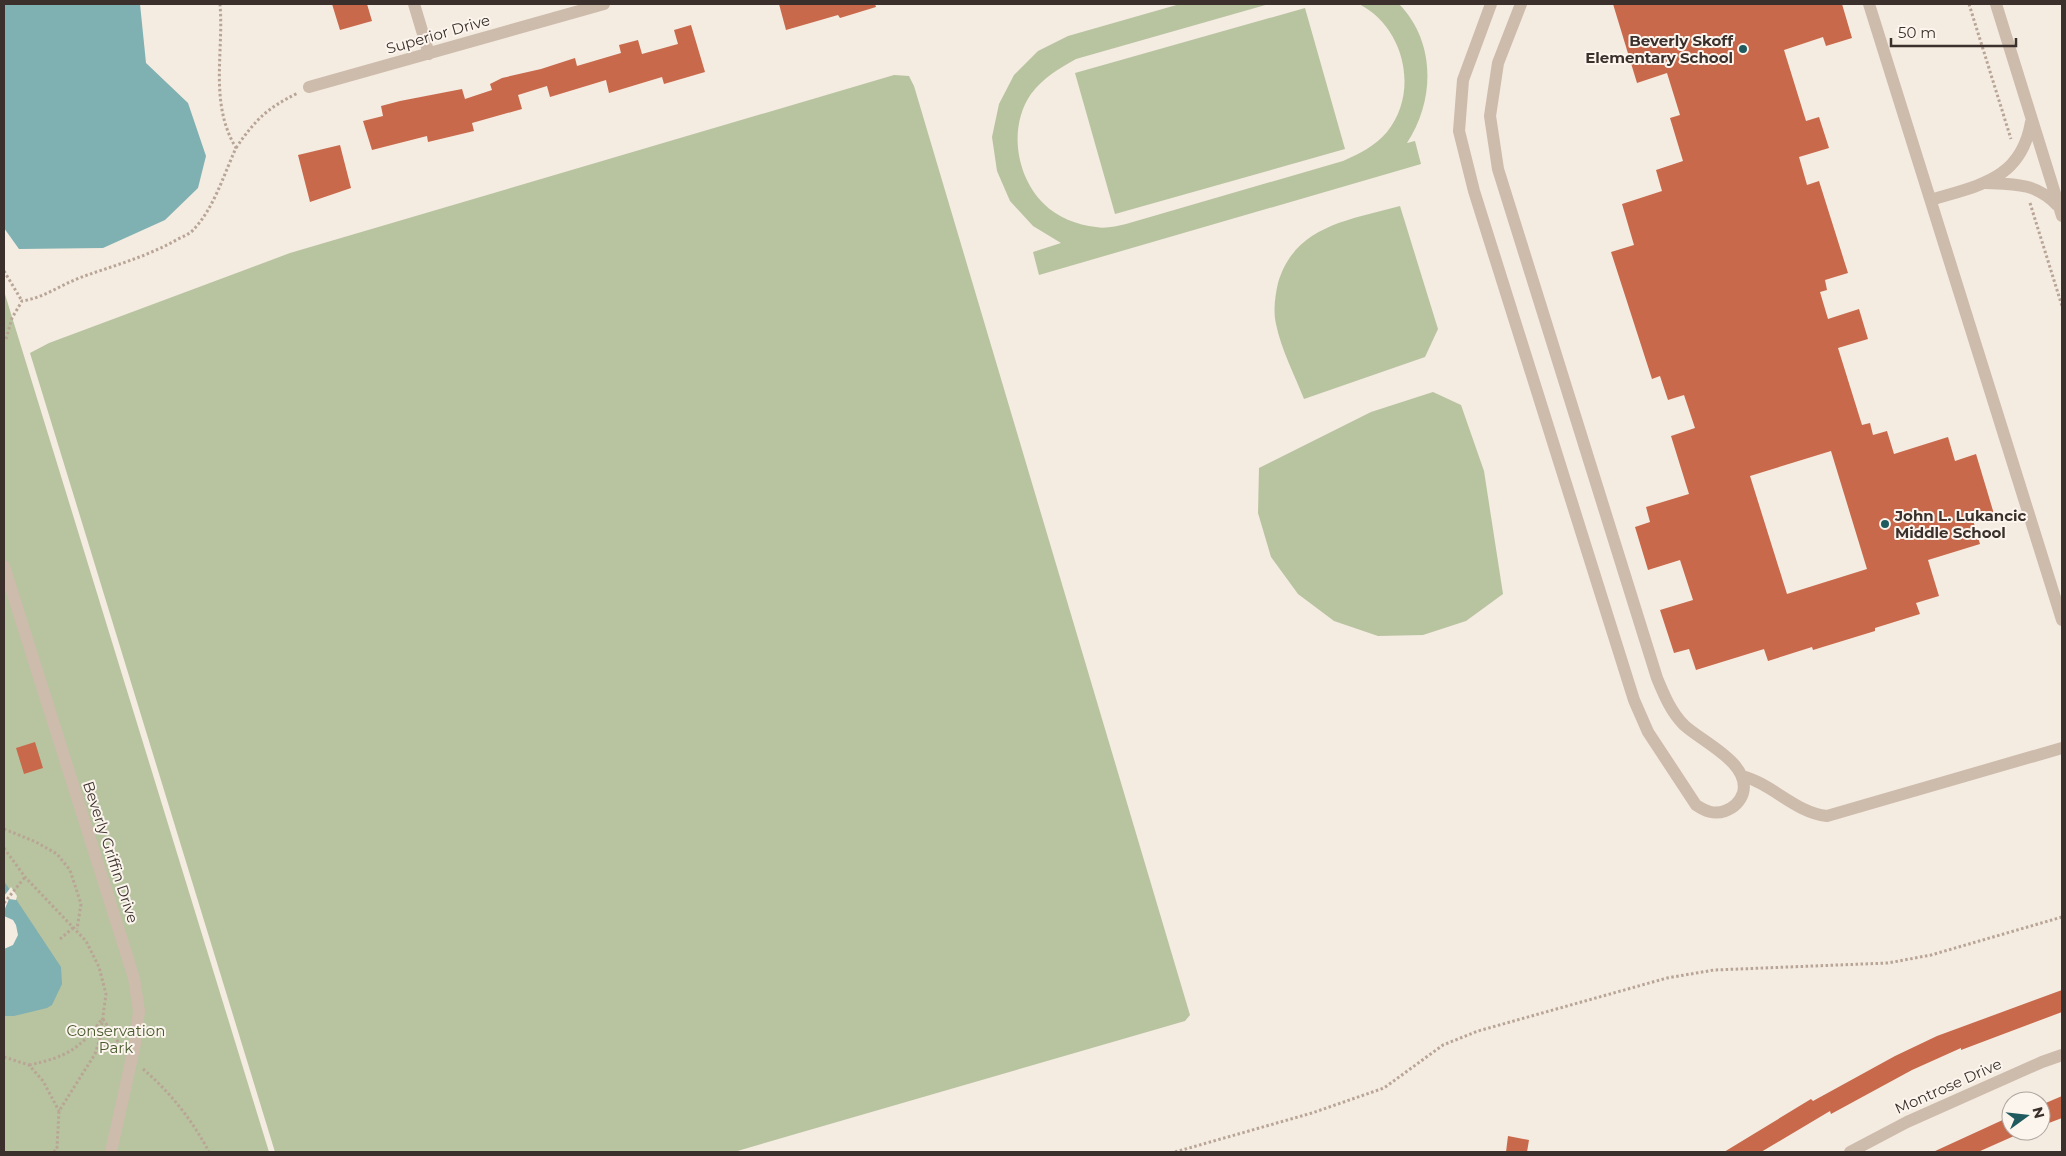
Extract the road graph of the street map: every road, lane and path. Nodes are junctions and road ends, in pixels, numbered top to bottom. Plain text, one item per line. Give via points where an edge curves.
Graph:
1 (220, 4) edge
2 (414, 4) edge
3 (604, 4) edge
4 (1491, 4) edge
5 (1522, 4) edge
6 (1869, 4) edge
7 (1996, 4) edge
8 (428, 54) junction
9 (309, 87) joint
10 (2032, 118) junction
11 (236, 148) junction
12 (1986, 183) junction
13 (1931, 200) junction
14 (2061, 211) edge
15 (4, 271) edge
16 (22, 301) junction
17 (6, 339) dead end
18 (4, 566) edge
19 (2062, 620) edge
20 (2062, 748) edge
21 (1742, 776) junction
22 (4, 829) edge
23 (4, 848) edge
24 (25, 877) junction
25 (4, 903) edge
26 (2062, 917) edge
27 (76, 928) junction
28 (60, 939) dead end
29 (103, 1018) junction
30 (2062, 1055) edge
31 (4, 1057) edge
32 (131, 1060) junction
33 (29, 1065) junction
34 (58, 1111) junction
35 (57, 1147) junction
36 (54, 1152) edge
37 (58, 1152) edge
38 (111, 1152) edge
39 (209, 1152) edge
40 (1175, 1152) edge
41 (1850, 1152) edge

1 - 11 path via 219,89 227,128
2 - 8 street
3 - 8 street, Superior Drive
4 - 21 street via 1463,80 1459,131 1474,191 1634,700 1648,732 1696,805 1704,810 1721,812 1730,809 1737,804 1744,787
5 - 21 street via 1498,63 1490,116 1498,169 1667,703 1683,724 1737,766
6 - 13 street
7 - 10 street
8 - 9 street, Superior Drive
9 - 11 path via 261,115
10 - 12 street via 2028,138 2018,159
10 - 14 street
11 - 16 path via 212,202 192,231 166,246
12 - 13 street
12 - 14 street via 2026,186 2046,194
13 - 19 street
15 - 16 path
16 - 17 path via 12,318
18 - 32 street, Beverly Griffin Drive via 134,978 139,1011
20 - 21 street via 1827,816 1801,809 1756,780
22 - 27 path via 57,854 70,870 81,904
23 - 24 path
24 - 25 path
24 - 27 path
26 - 40 path via 1931,955 1888,963 1714,970 1667,978 1478,1031 1443,1045 1384,1088 1312,1113
27 - 28 path
27 - 29 path via 100,967 106,994
29 - 32 path
29 - 33 path via 88,1039 74,1050 52,1060
29 - 34 path via 95,1054
30 - 41 street, Montrose Drive via 1906,1122
31 - 33 path
32 - 38 street, Beverly Griffin Drive
32 - 39 path via 178,1104
33 - 34 path via 43,1081
34 - 35 path
35 - 36 path
35 - 37 path

